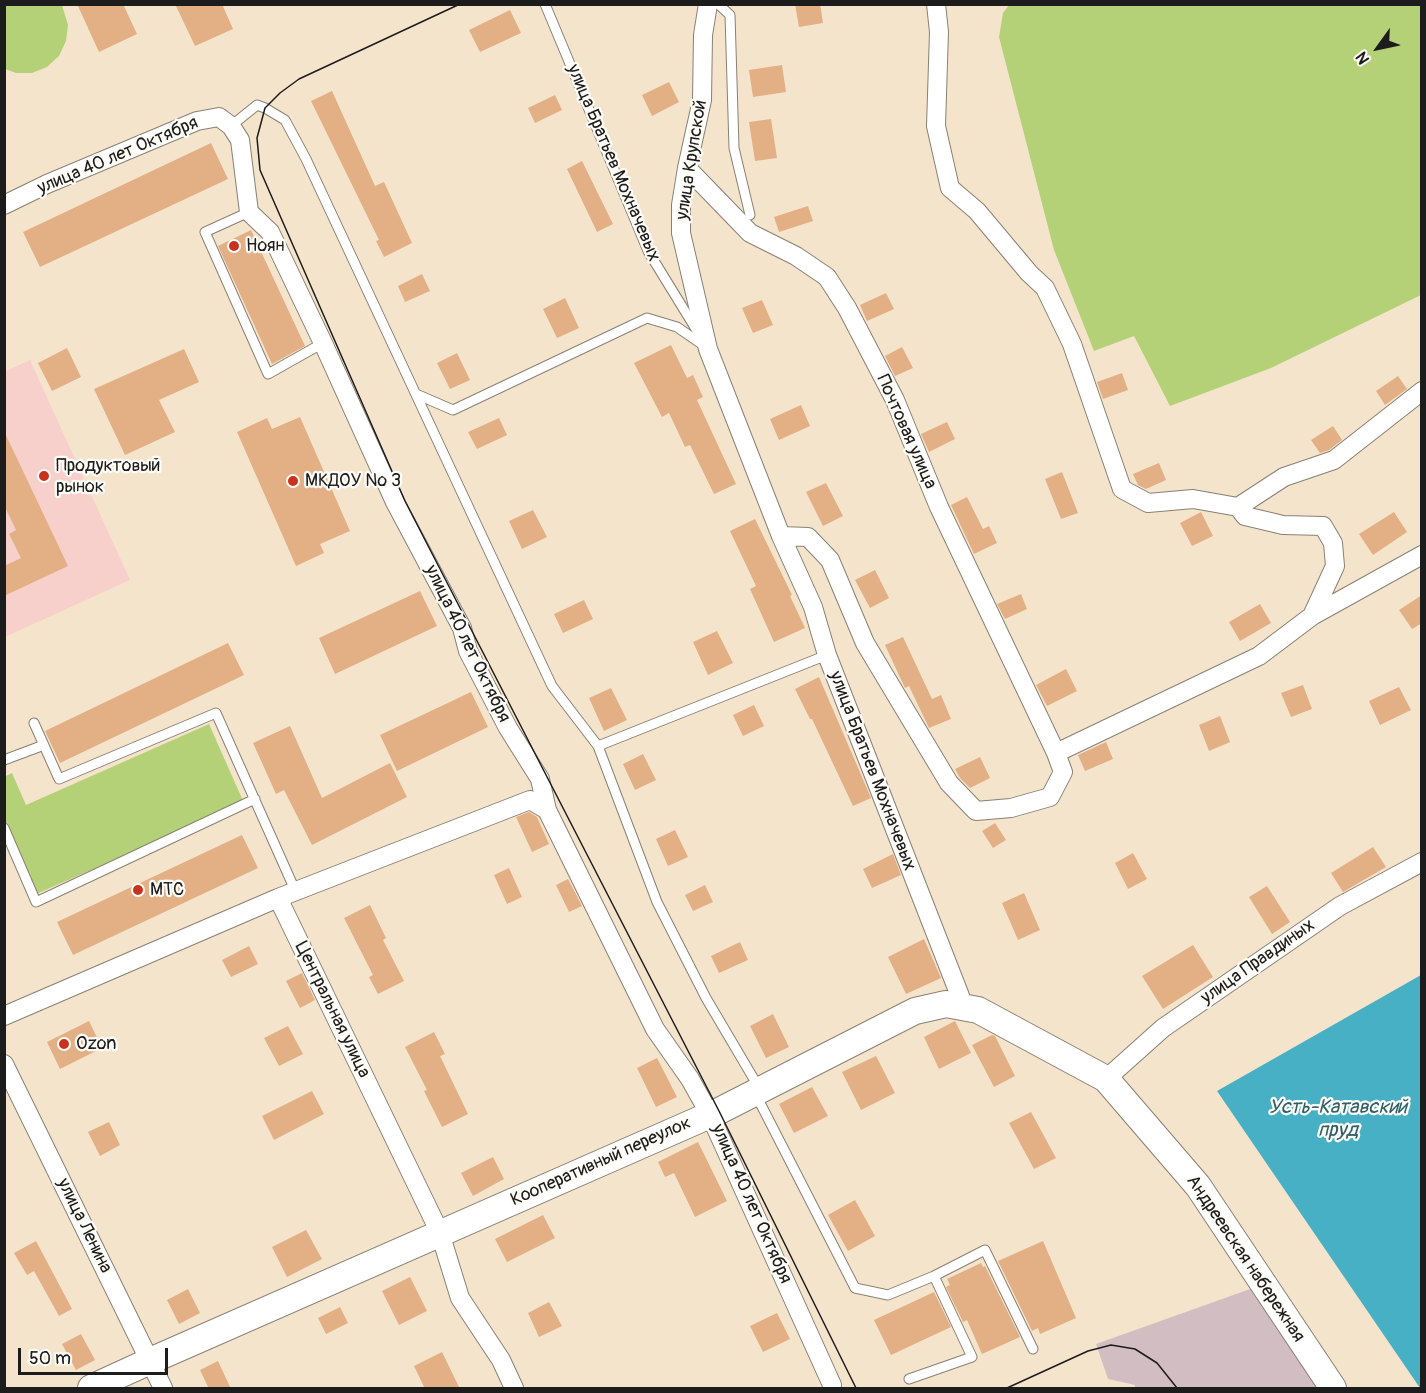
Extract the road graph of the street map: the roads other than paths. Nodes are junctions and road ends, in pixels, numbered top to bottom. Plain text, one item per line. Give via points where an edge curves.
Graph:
1 (545, 4) edge
2 (708, 4) edge
3 (718, 4) edge
4 (936, 4) edge
5 (231, 126) junction
6 (687, 168) junction
7 (4, 205) edge
8 (249, 212) junction
9 (750, 215) dead end
10 (324, 343) junction
11 (708, 349) junction
12 (1422, 391) edge
13 (416, 394) junction
14 (1238, 507) junction
15 (781, 536) junction
16 (1422, 555) edge
17 (1312, 616) junction
18 (827, 655) junction
19 (34, 723) dead end
20 (44, 745) junction
21 (598, 746) junction
22 (1056, 753) junction
23 (4, 760) edge
24 (255, 799) junction
25 (547, 810) junction
26 (4, 828) edge
27 (1422, 862) edge
28 (295, 890) junction
29 (278, 898) junction
30 (960, 1006) junction
31 (4, 1016) edge
32 (4, 1064) edge
33 (1106, 1079) junction
34 (759, 1091) junction
35 (710, 1114) junction
36 (440, 1233) junction
37 (934, 1276) junction
38 (1033, 1349) dead end
39 (150, 1361) junction
40 (909, 1379) dead end
41 (832, 1385) dead end
42 (91, 1389) edge
43 (163, 1389) edge
44 (514, 1389) edge
45 (1333, 1389) edge

1 - 11 lane, улица Братьев Мохначевых via 648,250
2 - 6 street, улица Крупской via 703,35 702,100
3 - 9 lane via 730,15 734,148
4 - 14 street via 936,126 951,188 977,211 1045,288 1072,344 1122,489 1148,503 1193,499
5 - 7 street, улица 40 лет Октября via 219,117 197,121
5 - 8 street via 240,140
5 - 13 lane via 257,105 285,120
6 - 11 street, улица Крупской via 681,232
6 - 22 street, Почтовая улица via 750,233 827,277 847,308 895,400 939,507
8 - 10 street, улица 40 лет Октября via 270,232
8 - 10 lane via 205,232 268,374
10 - 25 street, улица 40 лет Октября via 395,502 462,628 468,651 508,729 540,779
11 - 13 lane via 677,327 647,318 453,410
11 - 15 street, улица Крупской
12 - 14 street via 1334,460 1284,477
13 - 21 lane via 552,686
14 - 17 street via 1245,516 1323,526 1333,543 1335,566
15 - 18 street, улица Братьев Мохначевых via 813,607
15 - 22 street via 808,537 830,560 865,643 949,783 976,811 1011,808 1050,797 1063,772
16 - 17 street
17 - 22 street via 1259,656
18 - 21 lane
18 - 30 street, улица Братьев Мохначевых via 960,996
19 - 20 lane
20 - 23 lane
20 - 24 lane via 59,779 216,713
21 - 34 lane via 657,902
24 - 26 lane via 36,902
24 - 28 lane
25 - 28 street via 530,800
25 - 35 street, улица 40 лет Октября via 655,1029
27 - 33 street, улица Правдиных via 1320,919 1162,1028
28 - 29 street
29 - 31 street
29 - 36 street, Центральная улица
30 - 33 main road, Кооперативный переулок via 978,1011
30 - 34 main road, Кооперативный переулок via 946,1004 915,1011
32 - 39 street, улица Ленина
33 - 45 main road, Андреевская набережная via 1198,1186
34 - 35 main road, Кооперативный переулок
34 - 37 lane via 855,1288 888,1295
35 - 36 main road, Кооперативный переулок
35 - 41 street, улица 40 лет Октября
36 - 39 main road, Кооперативный переулок
36 - 44 street, Центральная улица via 460,1298 501,1360
37 - 38 lane via 985,1250
37 - 40 lane via 972,1357
39 - 42 main road, Кооперативный переулок
39 - 43 street, улица Ленина

